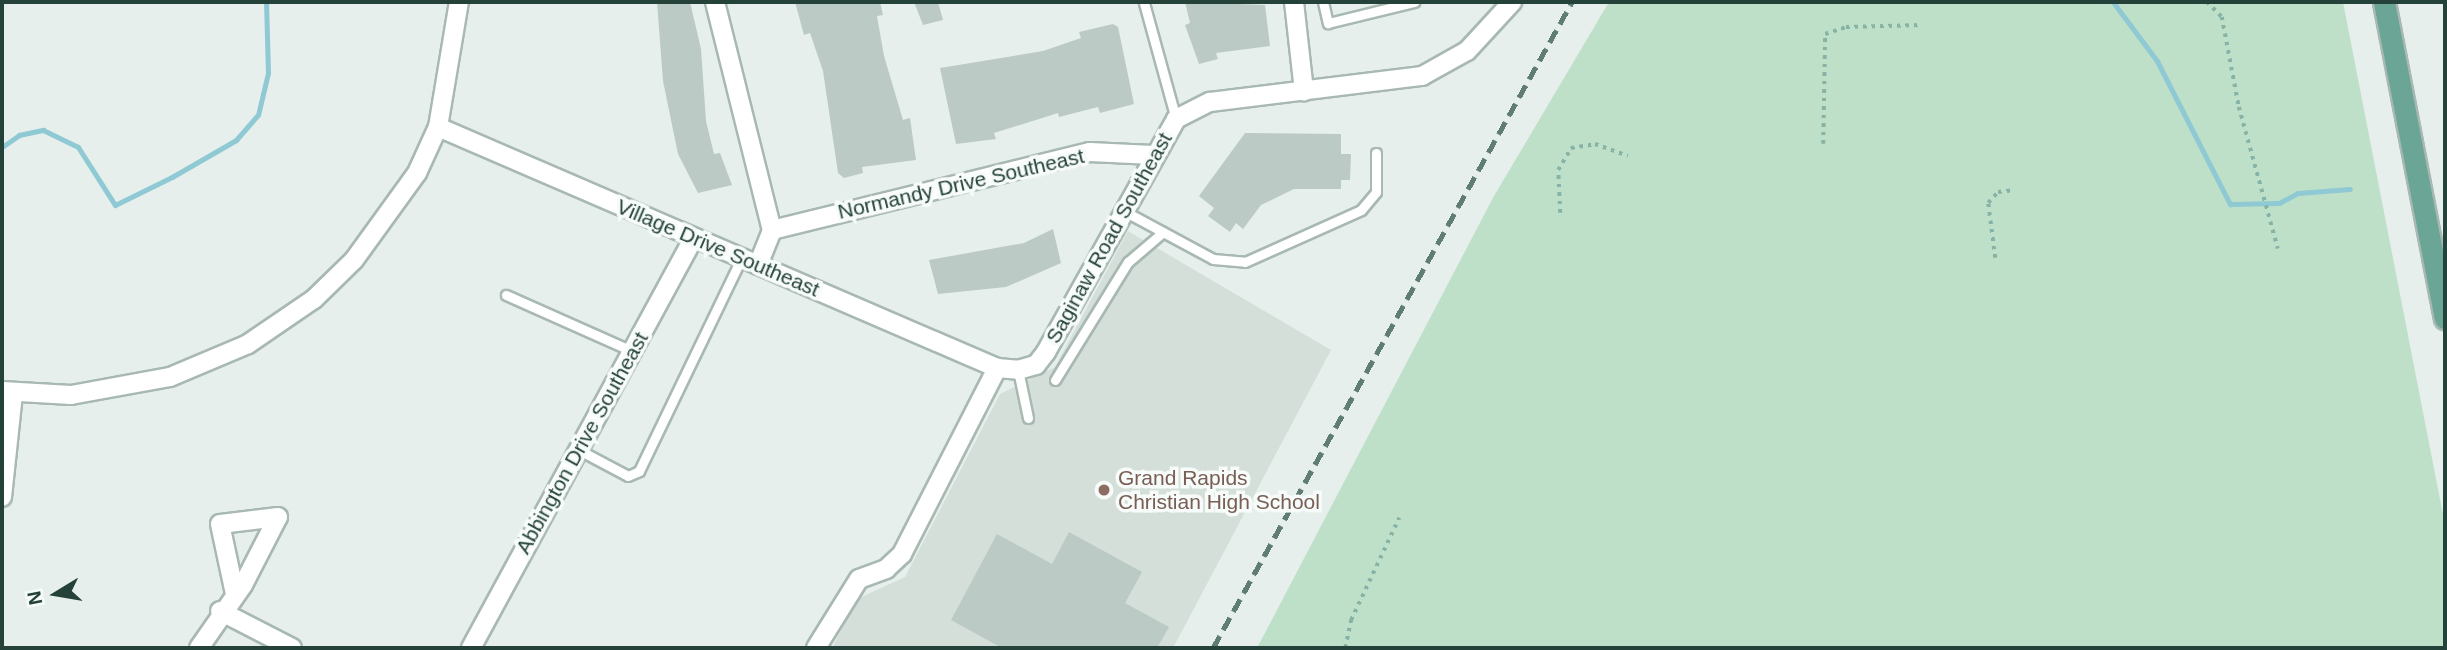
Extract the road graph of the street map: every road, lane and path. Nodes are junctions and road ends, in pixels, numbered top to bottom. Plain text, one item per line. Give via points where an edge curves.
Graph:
1 (459, 2) edge
2 (715, 2) edge
3 (1294, 2) edge
4 (1323, 2) edge
5 (1414, 2) edge
6 (1512, 2) edge
7 (2037, 2) edge
8 (2089, 2) edge
9 (2207, 2) edge
10 (2384, 2) edge
11 (1143, 3) edge
12 (1922, 25) dead end
13 (1304, 91) junction
14 (1176, 119) junction
15 (438, 127) junction
16 (1823, 144) dead end
17 (1376, 153) dead end
18 (1153, 155) junction
19 (1628, 156) dead end
20 (2015, 190) dead end
21 (1124, 211) junction
22 (1560, 213) dead end
23 (772, 230) junction
24 (1163, 232) junction
25 (694, 238) junction
26 (2278, 249) dead end
27 (1994, 258) dead end
28 (750, 261) junction
29 (506, 295) dead end
30 (2445, 318) edge
31 (632, 351) junction
32 (997, 368) junction
33 (1018, 370) junction
34 (1055, 380) dead end
35 (7, 393) edge
36 (1028, 418) dead end
37 (579, 450) junction
38 (2, 497) edge
39 (1399, 518) dead end
40 (235, 594) dead end
41 (220, 611) junction
42 (199, 648) edge
43 (292, 648) edge
44 (471, 648) edge
45 (816, 648) edge
46 (1345, 648) edge

1 - 15 street
2 - 23 street
3 - 13 street
4 - 5 lane via 1328,23
6 - 13 street, Saginaw Road Southeast via 1467,51 1422,76
7 - 8 path
9 - 26 path via 2222,17 2239,107
10 - 30 main road
11 - 14 lane
12 - 16 path via 1846,27 1825,34
13 - 14 street, Saginaw Road Southeast via 1210,102
14 - 18 street, Saginaw Road Southeast
15 - 25 street, Village Drive Southeast
15 - 35 street via 388,219 354,260 314,299 248,344 181,373 120,388 71,395
17 - 24 lane via 1376,192 1362,210 1245,262 1213,259
18 - 21 street, Saginaw Road Southeast
18 - 23 street, Normandy Drive Southeast via 1090,152
19 - 22 path via 1594,144 1571,148 1558,170
20 - 27 path via 1998,192 1988,203
21 - 24 lane
21 - 33 street, Saginaw Road Southeast via 1046,352 1036,365
23 - 28 street
24 - 34 lane via 1128,262
25 - 28 street, Village Drive Southeast
25 - 31 street, Abbington Drive Southeast
28 - 32 street, Village Drive Southeast
28 - 37 lane via 639,471 628,476
29 - 31 lane
31 - 37 street, Abbington Drive Southeast
32 - 33 street, Village Drive Southeast
32 - 45 street via 902,554 886,569 859,579
33 - 36 lane
35 - 38 street
37 - 44 street, Abbington Drive Southeast
39 - 46 path via 1351,620
40 - 41 street
41 - 42 street
41 - 43 street

